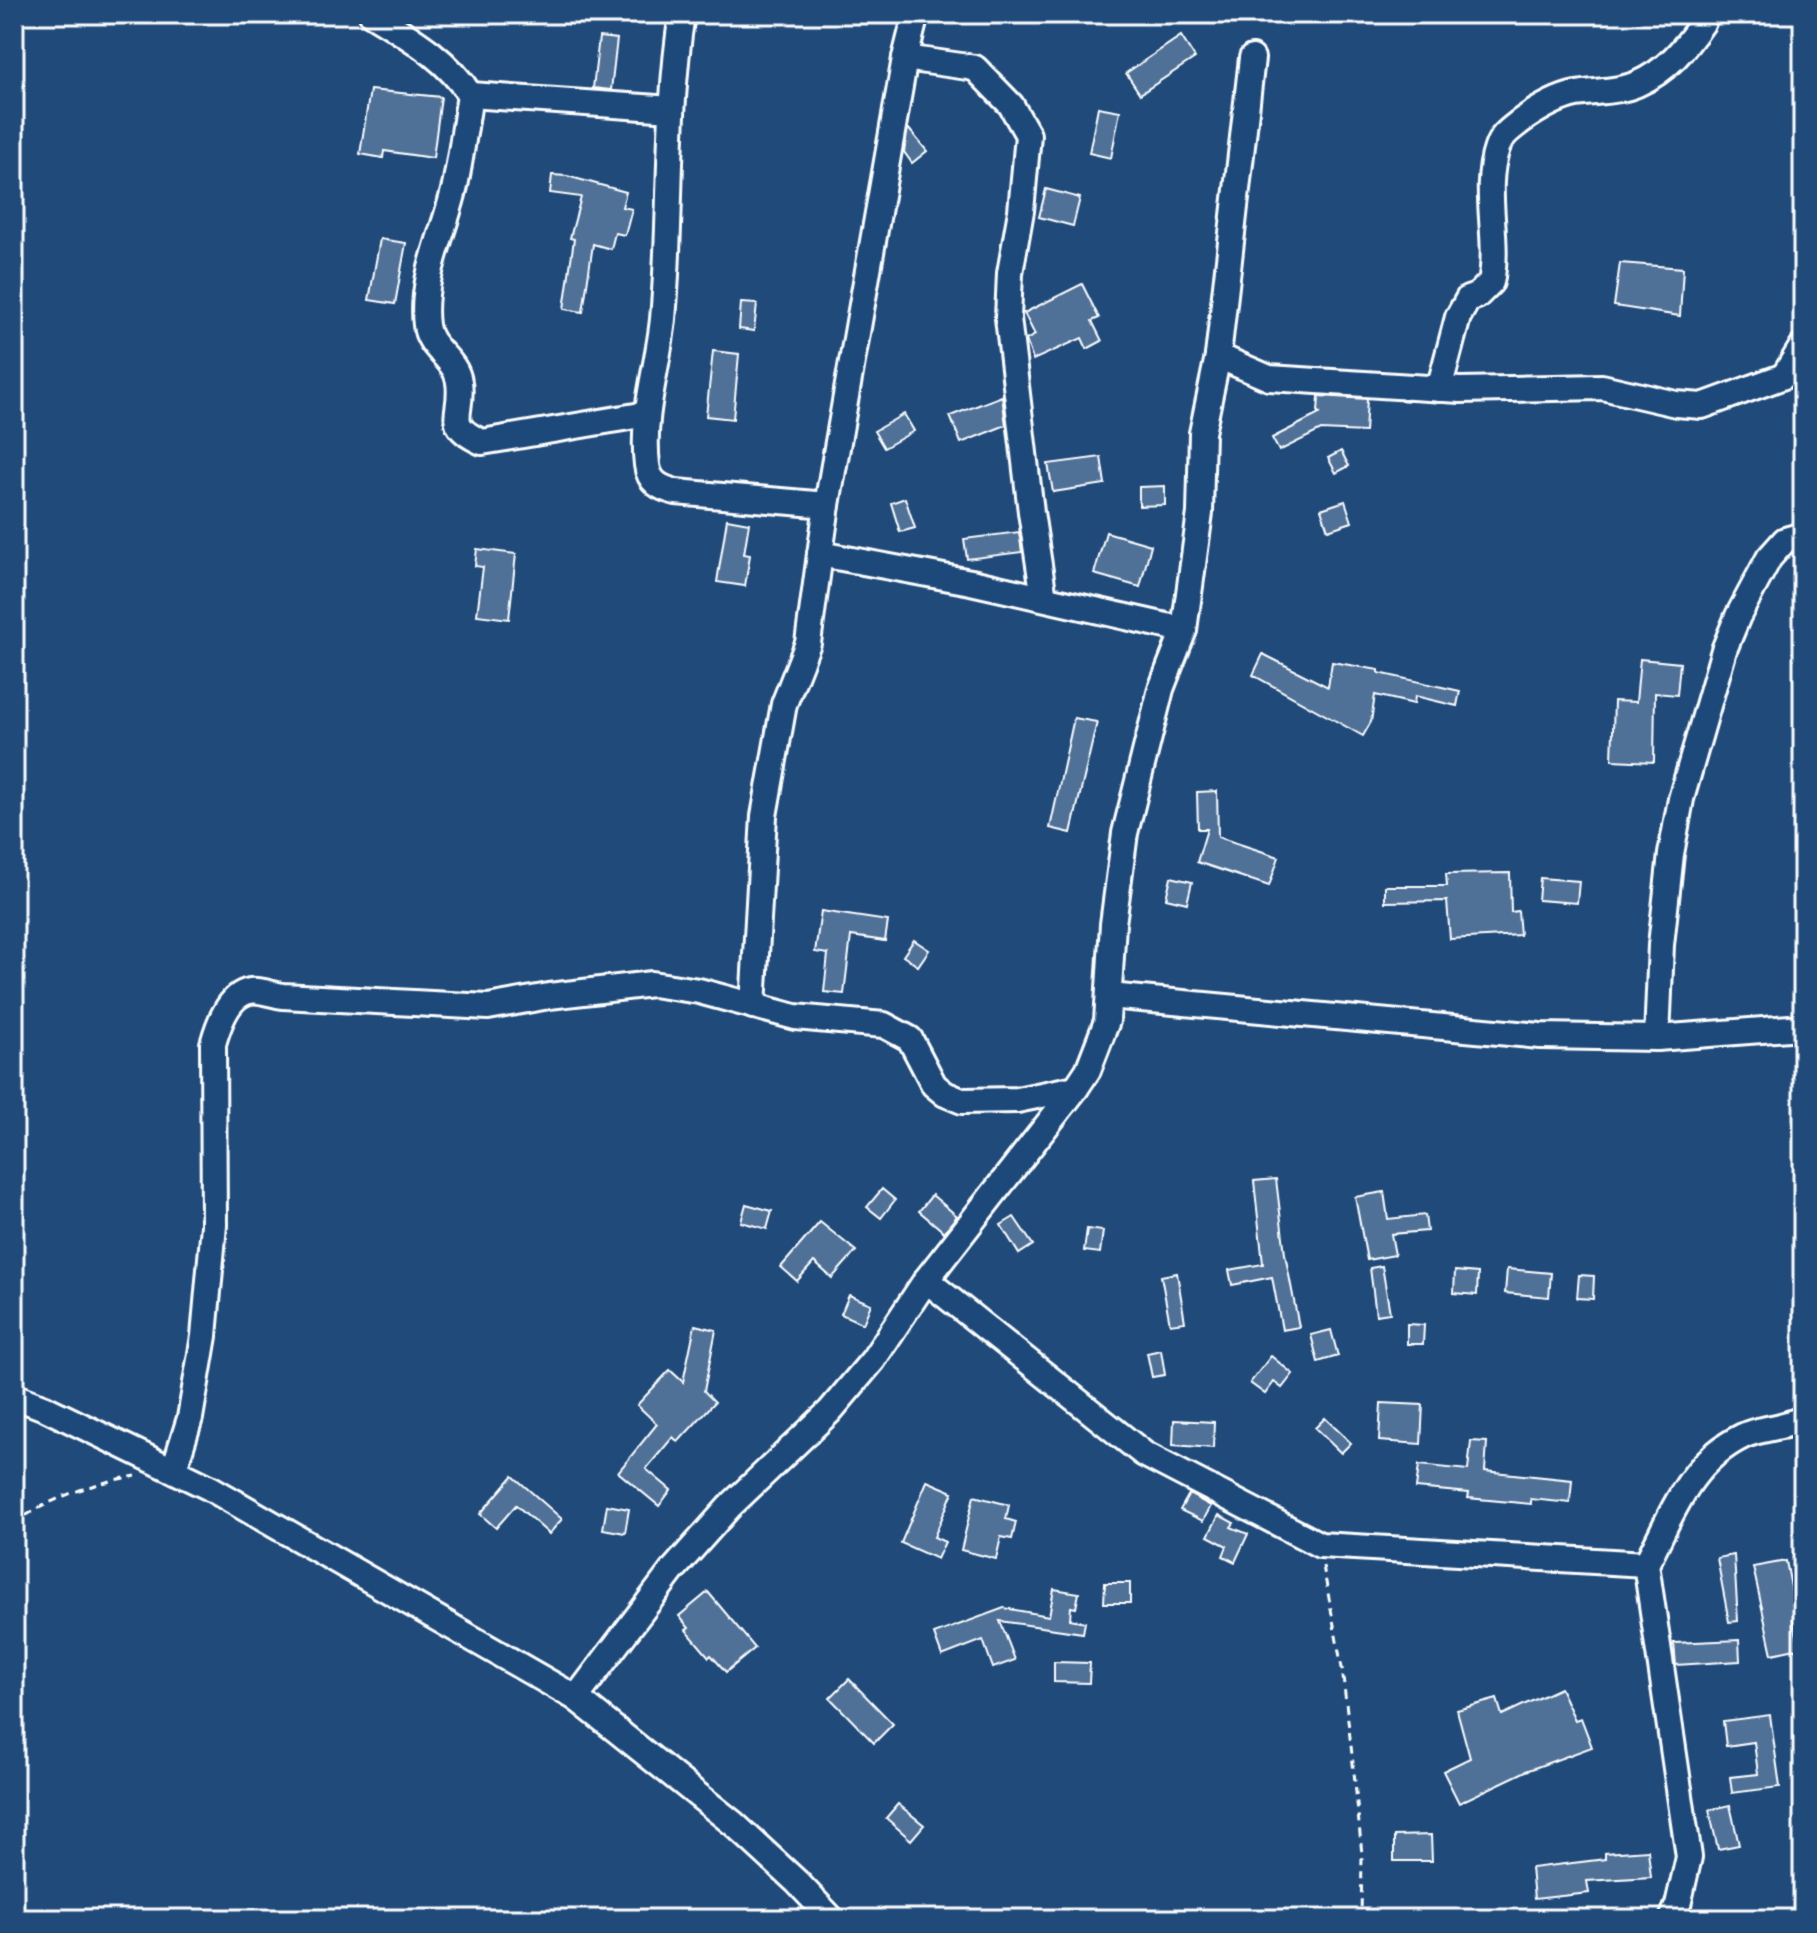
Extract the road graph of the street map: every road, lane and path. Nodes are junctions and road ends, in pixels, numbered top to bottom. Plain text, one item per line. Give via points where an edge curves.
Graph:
1 (372, 14) edge
2 (682, 14) edge
3 (916, 14) edge
4 (1703, 22) dead end
5 (905, 58) junction
6 (1252, 58) dead end
7 (470, 95) junction
8 (672, 109) junction
9 (1803, 345) edge
10 (1218, 356) junction
11 (1439, 389) junction
12 (647, 414) junction
13 (827, 505) junction
14 (1803, 535) edge
15 (820, 554) junction
16 (1044, 598) junction
17 (1184, 630) junction
18 (1109, 996) junction
19 (753, 1006) junction
20 (1803, 1027) edge
21 (1657, 1038) junction
22 (1076, 1088) junction
23 (926, 1280) junction
24 (14, 1396) edge
25 (1803, 1418) edge
26 (174, 1469) junction
27 (14, 1523) edge
28 (1320, 1545) junction
29 (1646, 1564) junction
30 (576, 1698) junction
31 (832, 1919) edge
32 (1361, 1919) edge
33 (1672, 1919) edge

1 - 7 street via 457,74
2 - 8 street
3 - 5 street
4 - 11 street via 1663,70 1634,86 1556,101 1506,132 1498,144 1490,188 1491,282 1468,299 1458,317
5 - 13 street
5 - 16 street via 975,68 1011,105 1028,135 1008,318
6 - 10 street
7 - 8 street
7 - 12 street via 455,187 425,310 433,343 455,367 457,423 464,434 482,442
8 - 12 street via 663,321
9 - 11 street via 1784,376 1702,406 1602,387
10 - 11 street via 1269,378
10 - 17 street via 1202,433 1200,513
12 - 13 street via 649,475 664,489
13 - 15 street
14 - 21 street via 1785,540 1769,558 1724,650 1681,799 1671,854
15 - 16 street
15 - 19 street via 808,643 784,704 764,816
16 - 17 street
17 - 18 street via 1161,689 1125,833
18 - 21 street via 1540,1036
18 - 22 street via 1107,1021
19 - 22 street via 897,1030 910,1039 934,1085 962,1101 1017,1100
19 - 26 street via 652,984 488,1007 251,991 239,997 213,1044 214,1225 204,1336 190,1418
20 - 21 street
22 - 23 street
23 - 28 street via 1144,1454
23 - 30 street via 873,1360 830,1411 730,1506 672,1571
24 - 26 street
25 - 29 street via 1745,1435 1698,1468
26 - 27 path via 101,1482 45,1503
26 - 30 street
28 - 29 street
28 - 32 path via 1354,1772 1362,1855
29 - 33 street via 1689,1857
30 - 31 street via 734,1824

